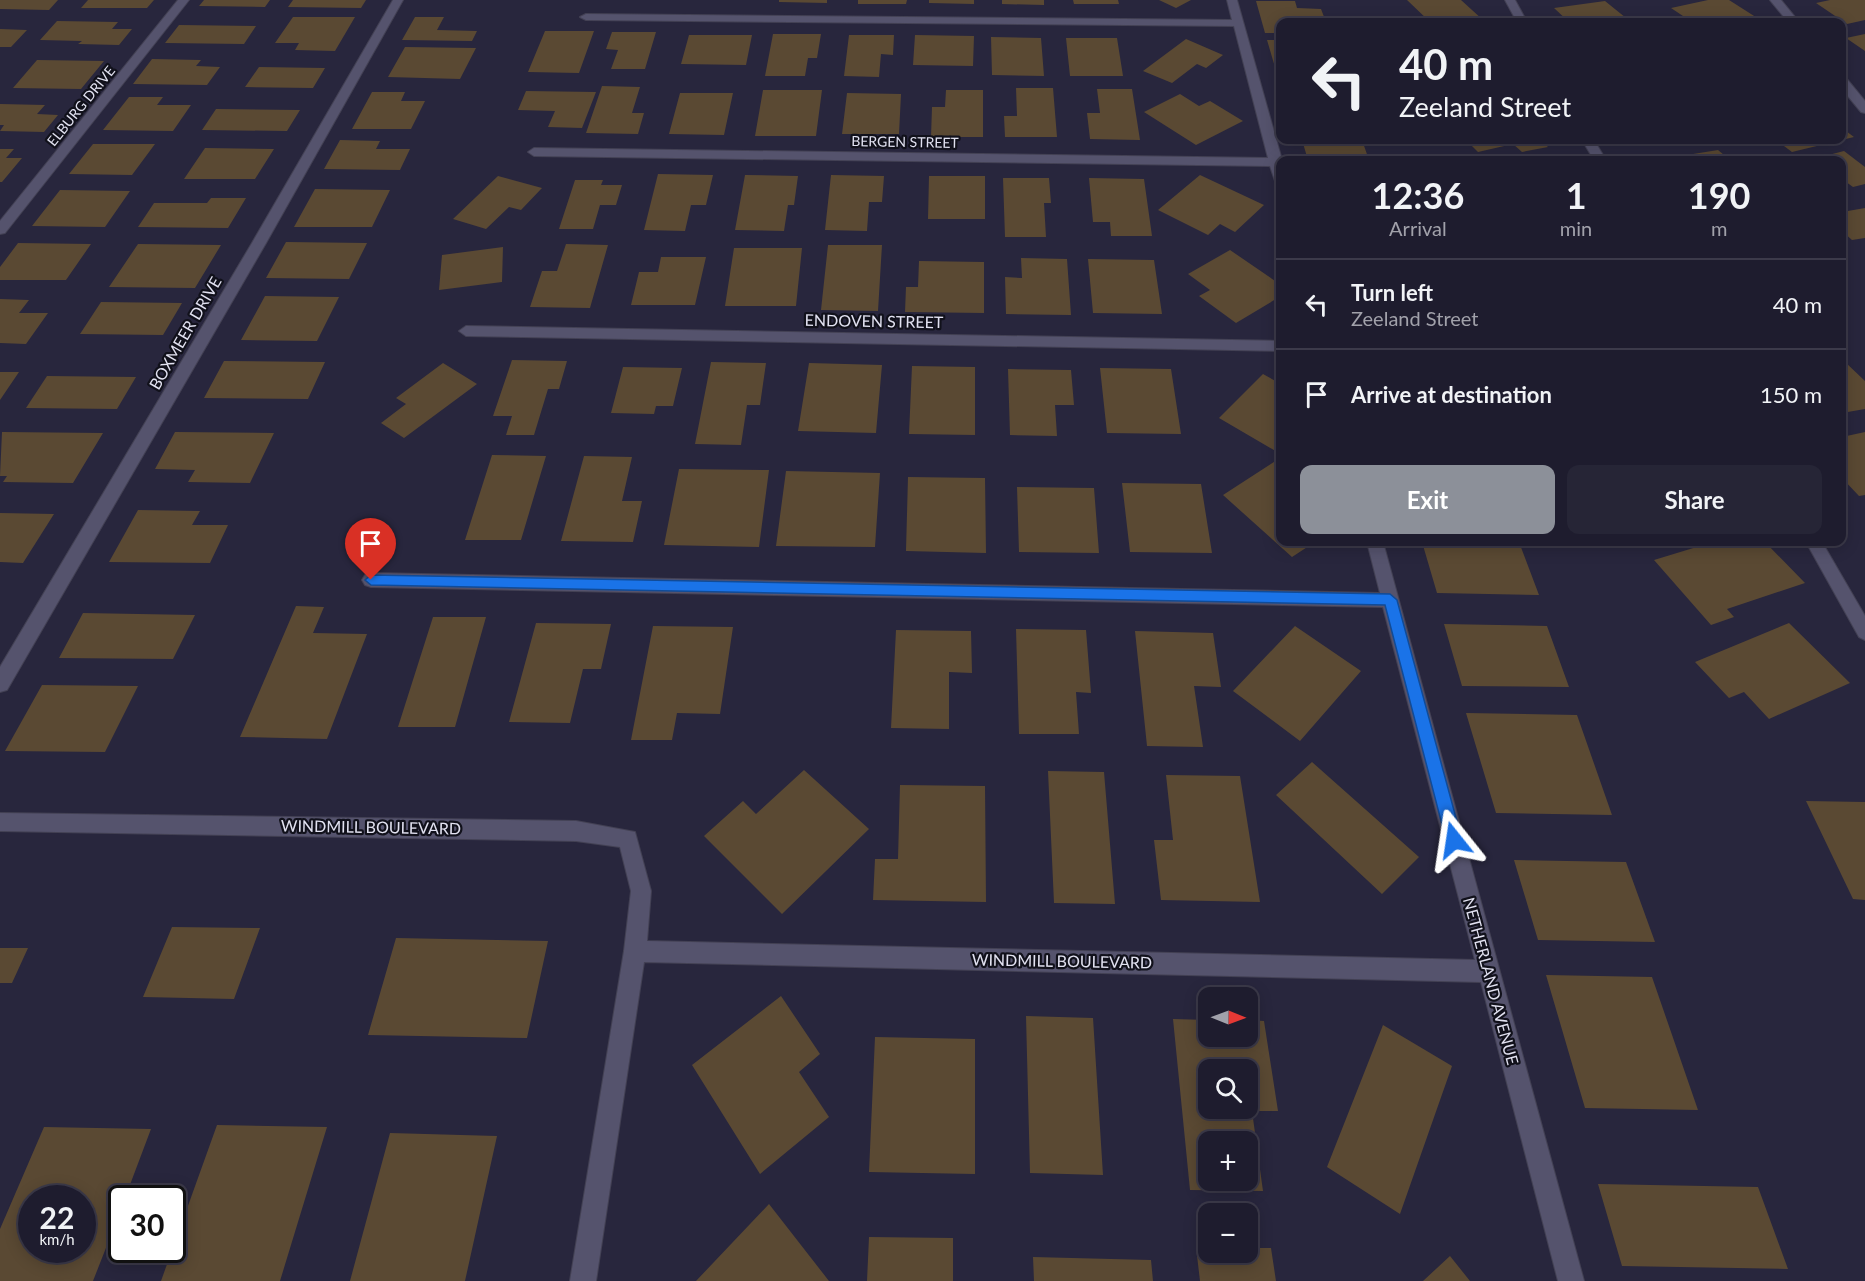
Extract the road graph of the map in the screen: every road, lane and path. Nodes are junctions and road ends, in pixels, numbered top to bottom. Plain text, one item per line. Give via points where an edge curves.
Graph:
1 (184, 0) edge
2 (398, 0) edge
3 (1232, 0) edge
4 (1510, 0) edge
5 (1775, 0) edge
6 (585, 17) dead end
7 (1520, 18) edge
8 (1791, 18) edge
9 (1239, 23) junction
10 (1846, 86) edge
11 (1865, 109) edge
12 (534, 152) dead end
13 (1276, 162) joint
14 (0, 230) edge
15 (466, 331) dead end
16 (1276, 346) edge
17 (1376, 546) edge
18 (1816, 546) edge
19 (371, 580) dead end
20 (1390, 600) junction
21 (1865, 632) edge
22 (0, 684) edge
23 (0, 822) edge
24 (635, 951) junction
25 (1489, 971) junction
26 (583, 1281) edge
27 (1571, 1281) edge

1 - 14 street, ELBURG DRIVE
2 - 22 street, BOXMEER DRIVE
3 - 9 street
4 - 7 street
5 - 8 street
6 - 9 street
9 - 13 street
10 - 11 street
12 - 13 street, BERGEN STREET
15 - 16 street, ENDOVEN STREET
17 - 20 street, NETHERLAND AVENUE
18 - 21 street
19 - 20 street
20 - 25 street, NETHERLAND AVENUE
23 - 24 street, WINDMILL BOULEVARD via 576,831 628,839 641,891
24 - 25 street, WINDMILL BOULEVARD
24 - 26 street, WINDMILL BOULEVARD
25 - 27 street, NETHERLAND AVENUE

